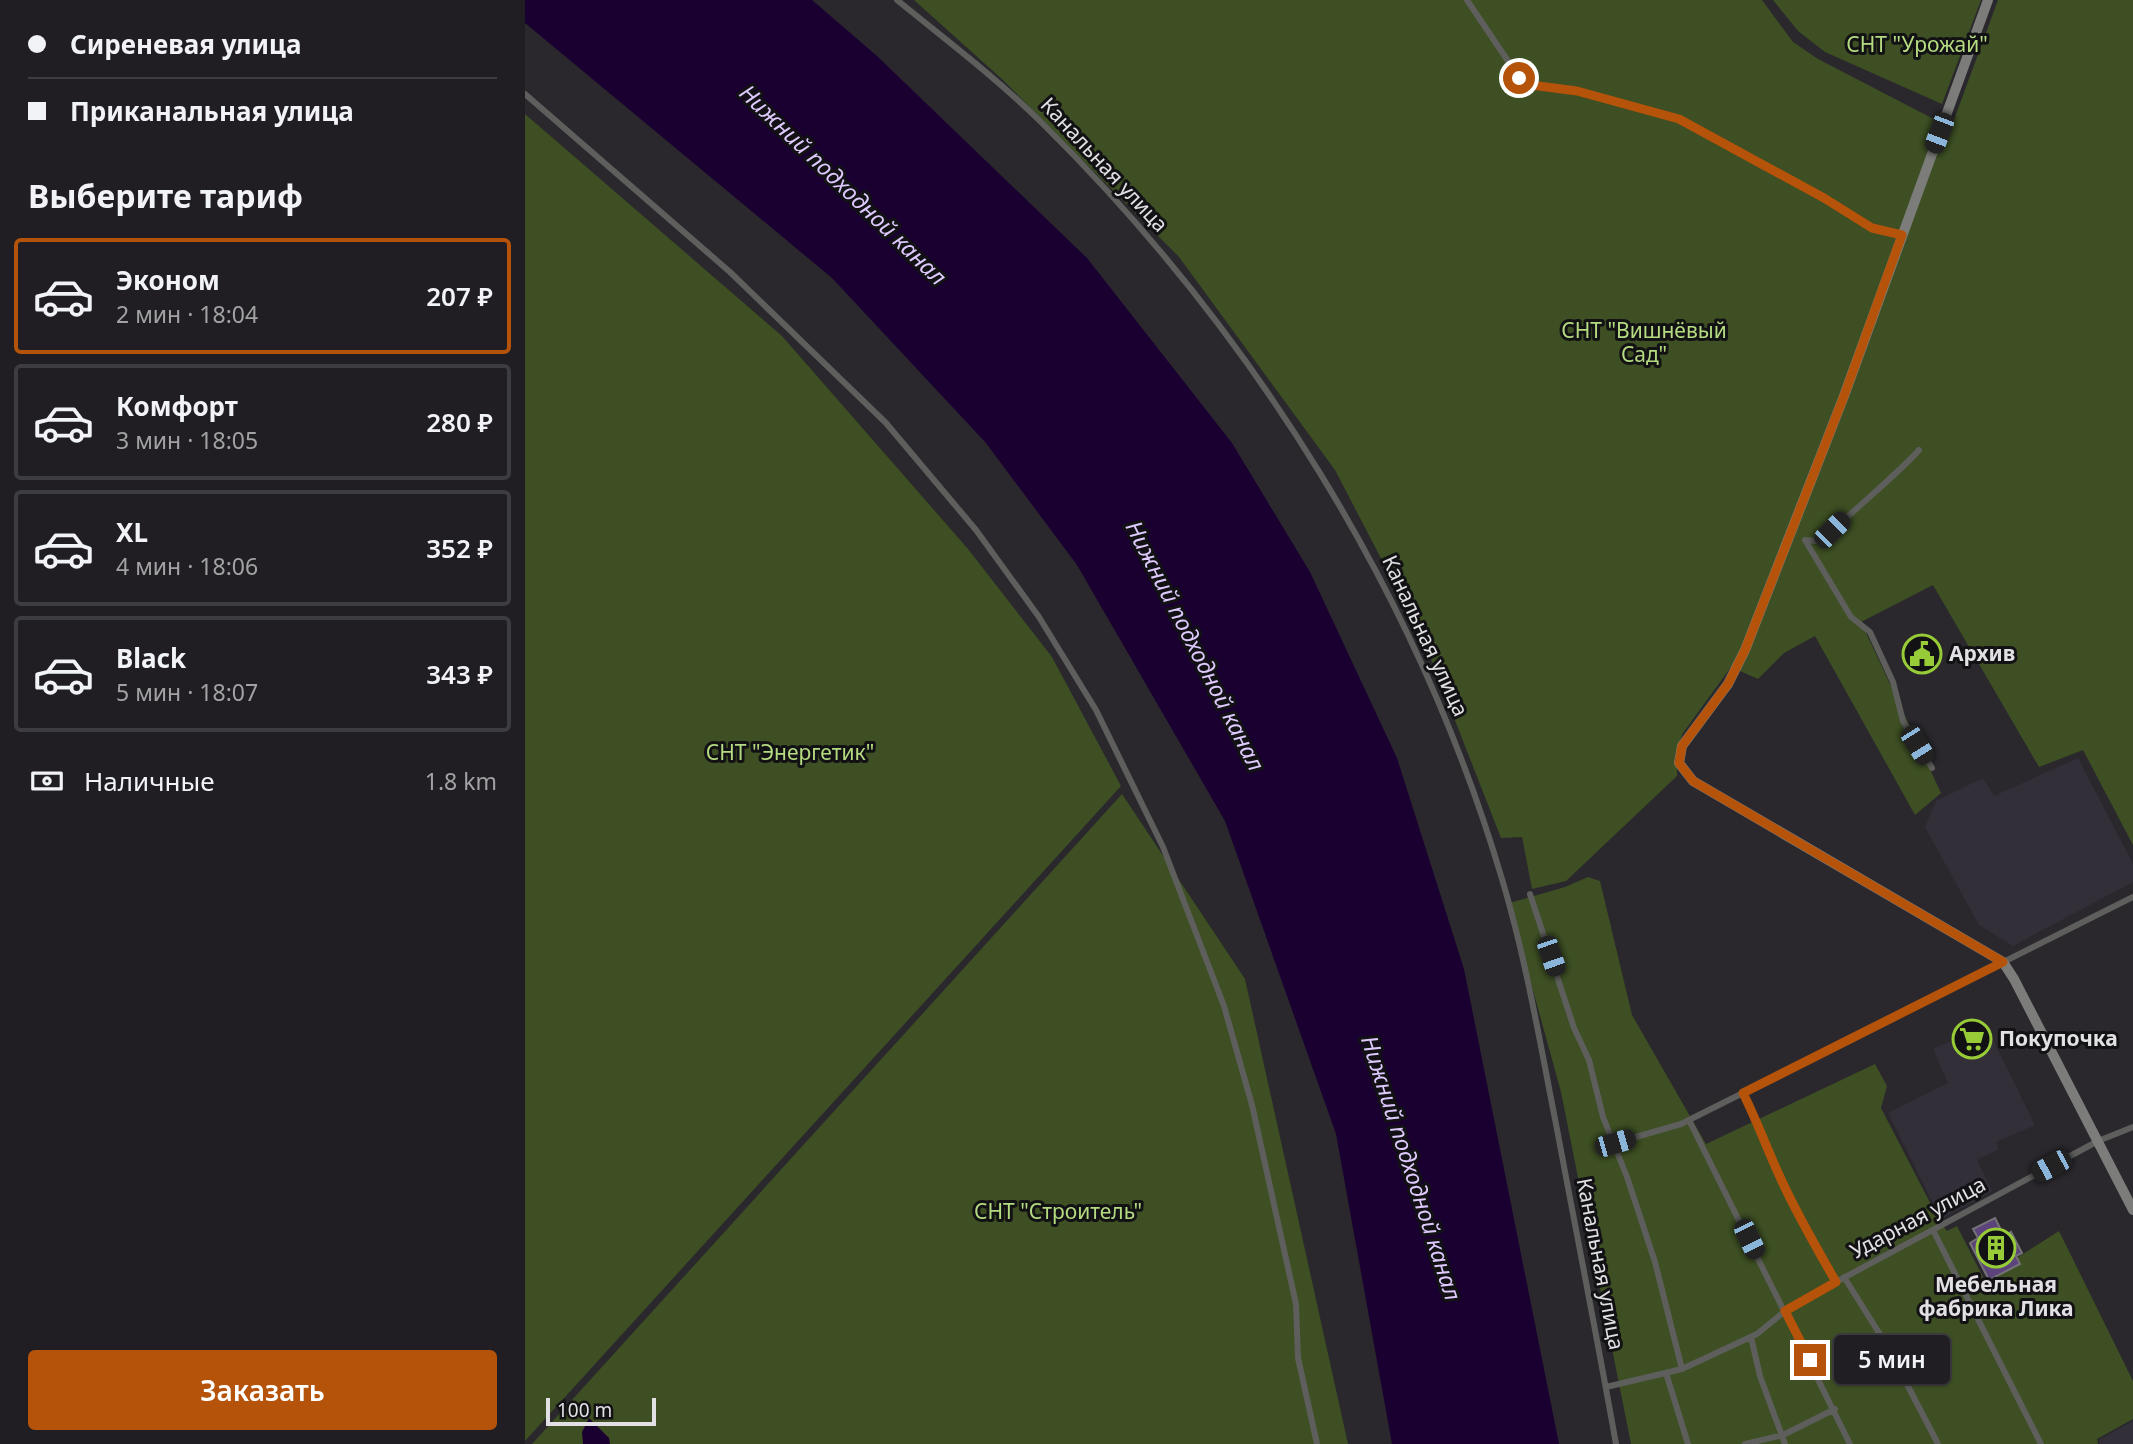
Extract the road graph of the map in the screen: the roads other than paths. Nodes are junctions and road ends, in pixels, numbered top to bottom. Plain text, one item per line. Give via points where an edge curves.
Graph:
1 (897, 0) edge
2 (1468, 0) edge
3 (1987, 0) edge
4 (525, 94) edge
5 (1902, 235) junction
6 (1919, 450) dead end
7 (1792, 532) junction
8 (1805, 540) junction
9 (1932, 768) dead end
10 (1530, 894) dead end
11 (2133, 897) edge
12 (2003, 962) junction
13 (1743, 1093) junction
14 (1689, 1120) junction
15 (2133, 1127) edge
16 (2098, 1141) junction
17 (1615, 1143) junction
18 (2133, 1210) edge
19 (1933, 1230) junction
20 (1844, 1277) junction
21 (1836, 1282) junction
22 (1785, 1311) junction
23 (1751, 1337) junction
24 (1682, 1369) junction
25 (1666, 1373) junction
26 (1606, 1387) junction
27 (1835, 1409) junction
28 (1783, 1435) junction
29 (1317, 1444) edge
30 (1616, 1444) edge
31 (1688, 1444) edge
32 (1745, 1444) edge
33 (1785, 1444) edge
34 (1850, 1444) edge
35 (1938, 1444) edge
36 (2041, 1444) edge

1 - 26 street, Канальная улица via 1042,123 1165,257 1291,428 1376,570 1444,714 1504,884 1536,1020
2 - 5 street via 1527,84 1577,91 1679,119 1872,228
3 - 5 street
4 - 29 street via 730,272 881,418 977,530 1039,617 1096,710 1164,847 1224,1006 1252,1105 1296,1304 1298,1358
5 - 7 street
6 - 8 street via 1832,530 1817,541
7 - 8 street
7 - 12 street via 1745,650 1728,684 1685,740 1679,763 1693,781
8 - 9 street via 1851,617 1870,632 1893,682 1903,722
10 - 17 street
11 - 12 street
12 - 13 street
12 - 16 street
13 - 14 street
13 - 21 street via 1798,1215
14 - 17 street
14 - 22 street
15 - 16 street, Ударная улица
16 - 18 street
16 - 19 street, Ударная улица
17 - 24 street via 1655,1262
19 - 20 street, Ударная улица
19 - 36 street
20 - 21 street, Ударная улица
20 - 35 street
21 - 22 street, Ударная улица
22 - 23 street, Ударная улица
22 - 27 street
23 - 24 street, Ударная улица
23 - 28 street via 1760,1376
24 - 25 street, Ударная улица
25 - 26 street, Ударная улица
25 - 31 street
26 - 30 street, Канальная улица
27 - 28 street
27 - 34 street
28 - 32 street
28 - 33 street

